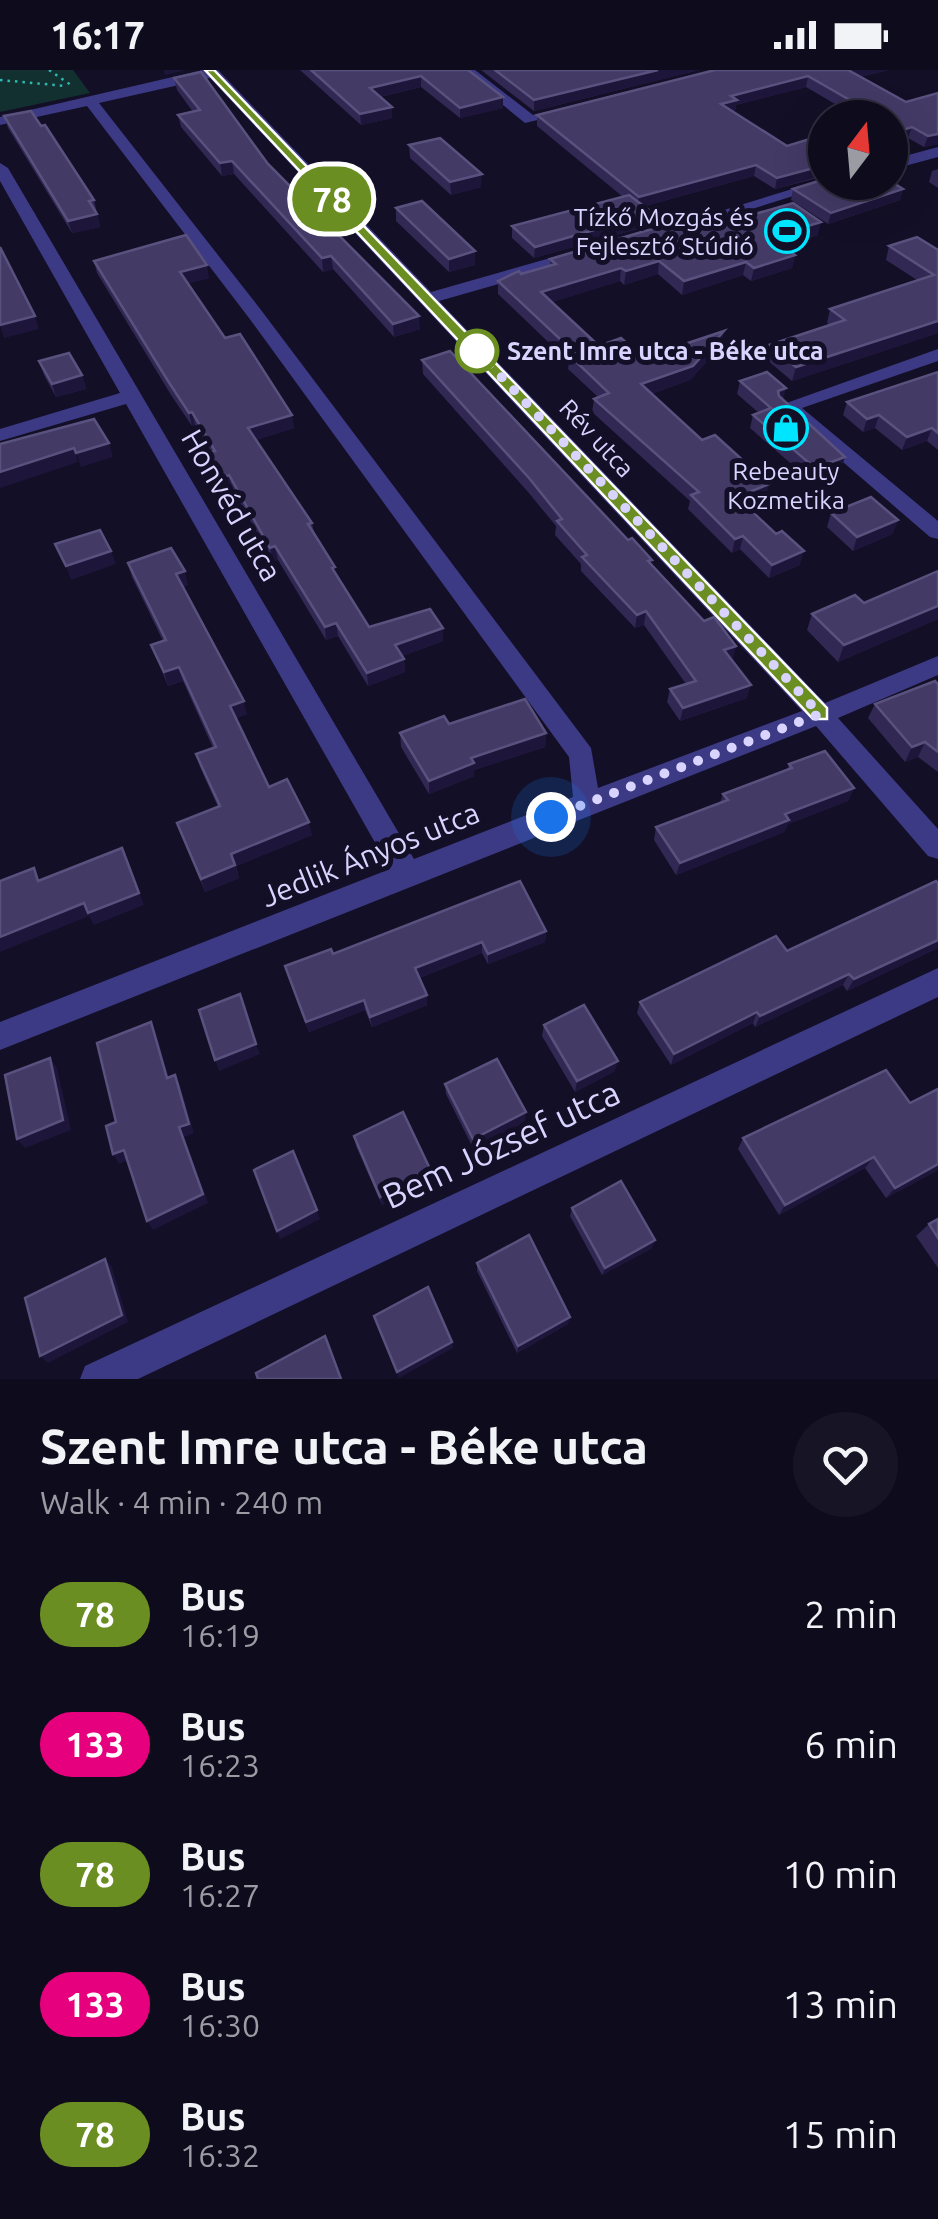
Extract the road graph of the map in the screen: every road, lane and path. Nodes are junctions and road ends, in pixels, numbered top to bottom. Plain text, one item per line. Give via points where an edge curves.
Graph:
1 (49, 70) edge
2 (234, 70) edge
3 (467, 70) edge
4 (212, 72) edge
5 (0, 79) edge
6 (90, 101) junction
7 (586, 106) edge
8 (0, 121) edge
9 (938, 152) edge
10 (908, 161) edge
11 (0, 168) edge
12 (808, 189) edge
13 (629, 241) edge
14 (592, 252) edge
15 (428, 299) junction
16 (938, 356) edge
17 (134, 395) junction
18 (0, 435) edge
19 (938, 532) edge
20 (938, 666) edge
21 (820, 714) junction
22 (587, 803) junction
23 (938, 848) edge
24 (408, 874) junction
25 (938, 982) edge
26 (0, 1036) edge
27 (98, 1379) edge

1 - 5 path via 73,87
2 - 4 street
3 - 7 street via 530,120
4 - 6 street
4 - 15 street, Rév utca
6 - 8 street
6 - 22 street via 582,755
9 - 10 street
11 - 17 street, Honvéd utca
12 - 13 street
14 - 15 street
15 - 21 street, Rév utca
16 - 19 street via 788,406
17 - 18 street
17 - 24 street, Honvéd utca
20 - 21 street, Jedlik Ányos utca
21 - 22 street, Jedlik Ányos utca
21 - 23 street, Rév utca
22 - 24 street, Jedlik Ányos utca
24 - 26 street, Jedlik Ányos utca
25 - 27 street, Bem József utca

